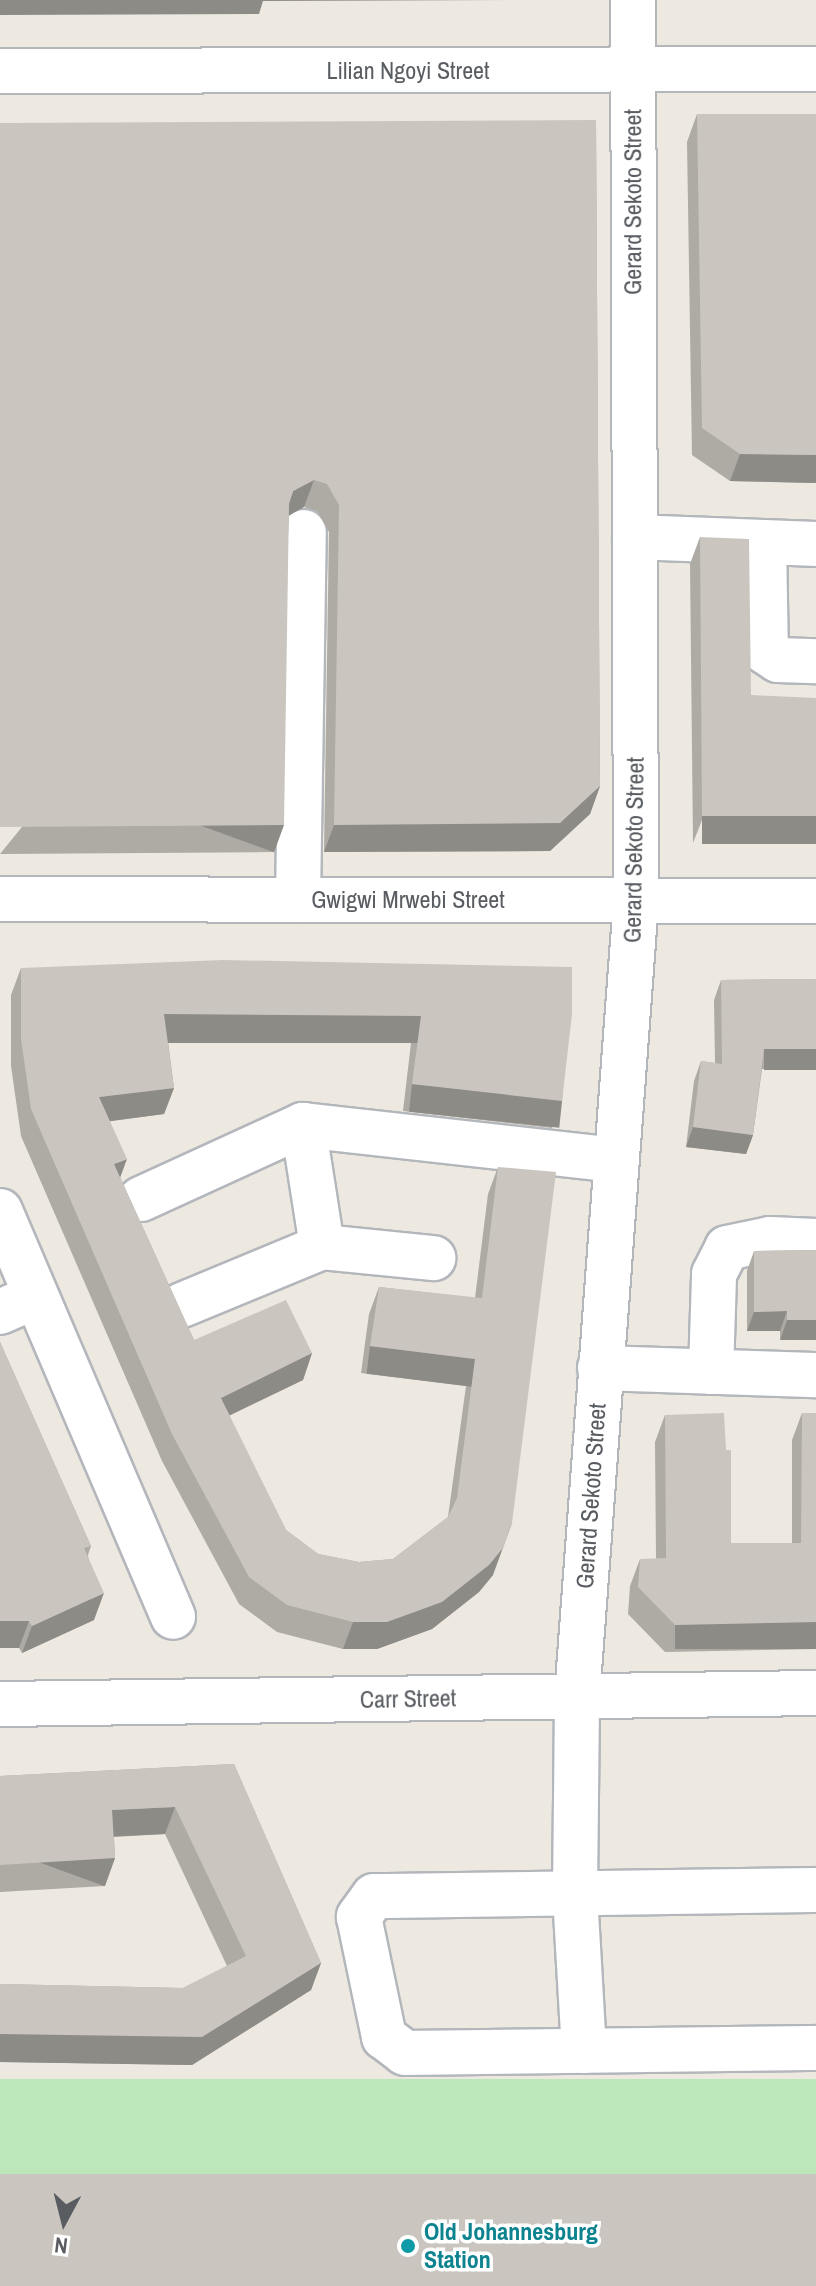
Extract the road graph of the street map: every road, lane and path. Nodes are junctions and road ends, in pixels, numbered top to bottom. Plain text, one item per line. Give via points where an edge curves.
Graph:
1 (633, 0) edge
2 (816, 69) edge
3 (0, 71) edge
4 (633, 71) junction
5 (304, 532) dead end
6 (635, 537) junction
7 (764, 542) junction
8 (816, 544) edge
9 (816, 661) edge
10 (0, 899) edge
11 (298, 900) junction
12 (636, 901) junction
13 (816, 901) edge
14 (303, 1125) junction
15 (615, 1160) junction
16 (141, 1199) dead end
17 (4, 1233) edge
18 (816, 1233) edge
19 (816, 1241) edge
20 (322, 1247) junction
21 (433, 1258) dead end
22 (18, 1304) edge
23 (182, 1305) edge
24 (600, 1368) junction
25 (711, 1372) junction
26 (816, 1375) edge
27 (173, 1617) dead end
28 (816, 1693) edge
29 (577, 1697) junction
30 (0, 1704) edge
31 (816, 1890) edge
32 (575, 1893) junction
33 (816, 2048) edge
34 (584, 2051) junction

1 - 4 street, Gerard Sekoto Street
2 - 4 street, Lilian Ngoyi Street
3 - 4 street, Lilian Ngoyi Street
4 - 6 street, Gerard Sekoto Street
5 - 11 street
6 - 7 street
6 - 12 street, Gerard Sekoto Street
7 - 8 street
7 - 9 street via 766,652 778,660
10 - 11 street, Gwigwi Mrwebi Street
11 - 12 street, Gwigwi Mrwebi Street
12 - 13 street, Gwigwi Mrwebi Street
12 - 15 street, Gerard Sekoto Street
14 - 15 street
14 - 16 street
14 - 20 street
15 - 24 street, Gerard Sekoto Street
17 - 22 street
18 - 19 street
19 - 25 street via 770,1239 727,1248 714,1274
20 - 21 street
20 - 23 street
22 - 27 street
24 - 25 street
24 - 29 street, Gerard Sekoto Street
25 - 26 street
28 - 29 street, Carr Street
29 - 30 street, Carr Street
29 - 32 street, Gerard Sekoto Street
31 - 32 street
32 - 34 street, Gerard Sekoto Street
32 - 34 street via 374,1896 359,1917 384,2037 405,2053
33 - 34 street

